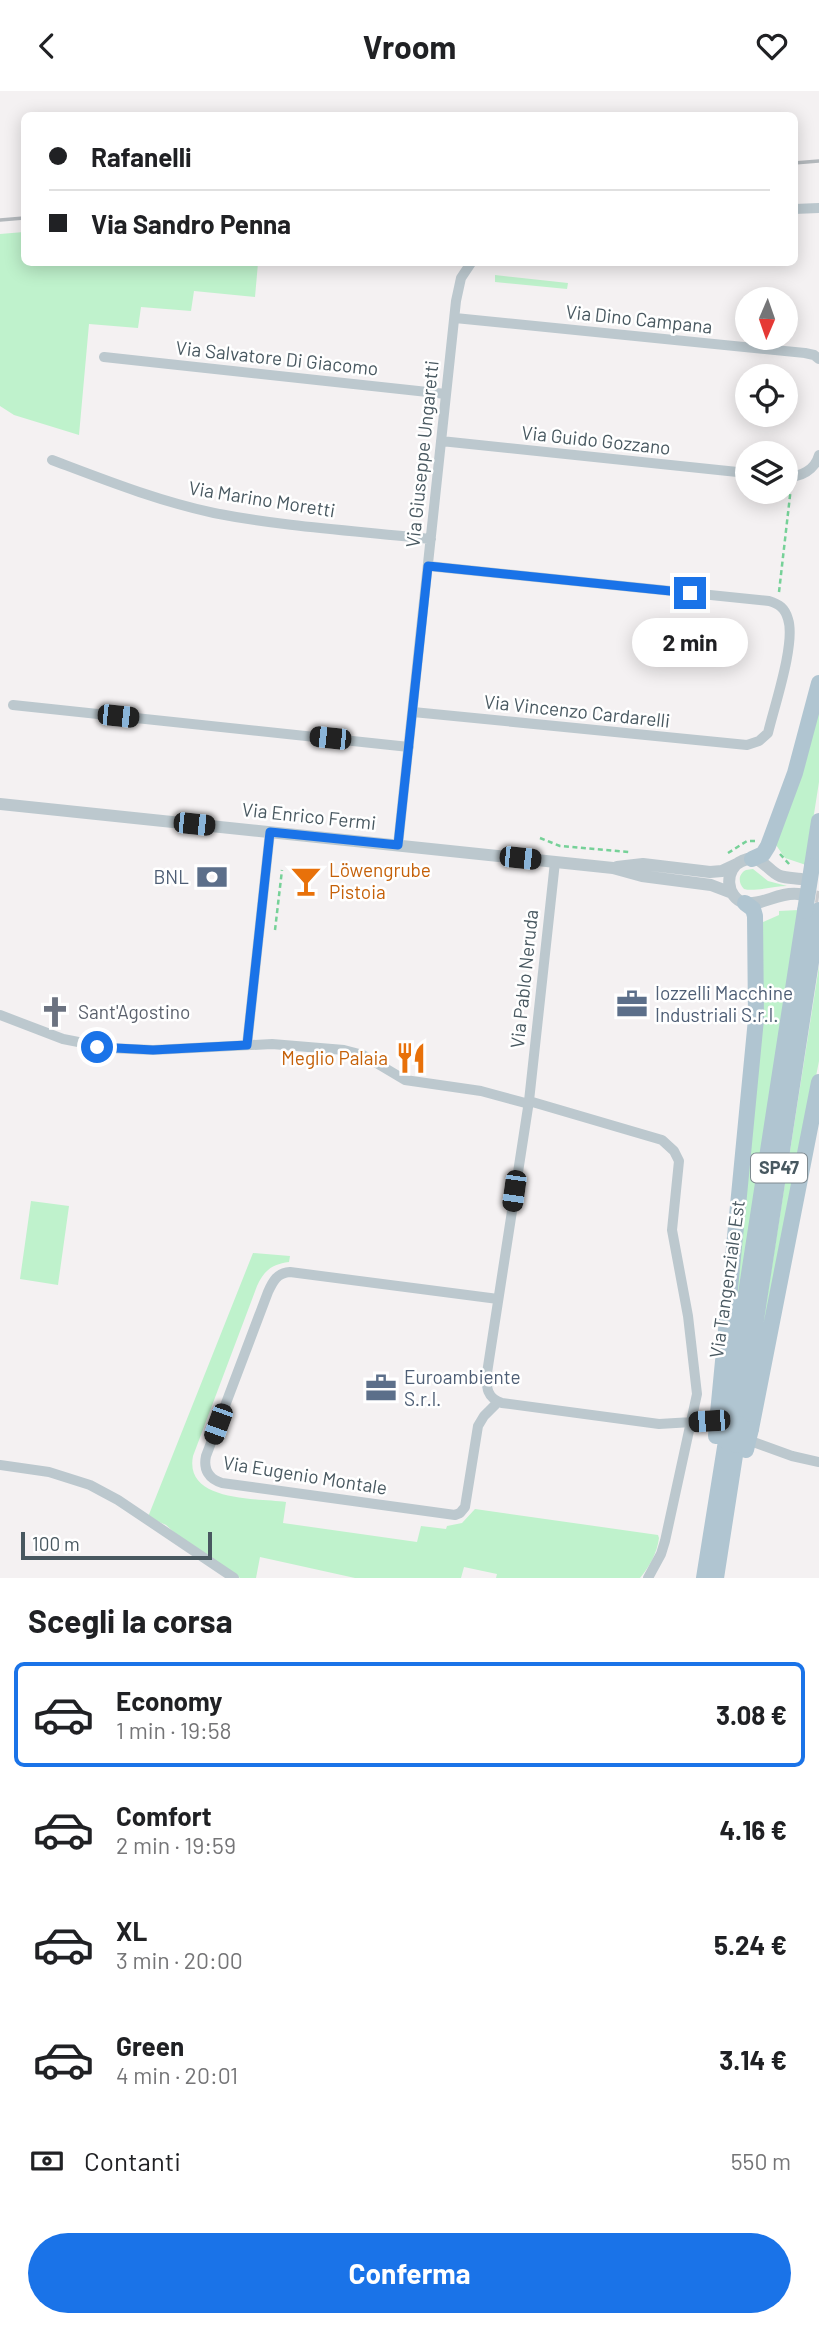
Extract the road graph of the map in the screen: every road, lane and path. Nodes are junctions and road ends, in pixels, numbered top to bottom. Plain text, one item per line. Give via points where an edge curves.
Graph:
1 (819, 208) edge
2 (798, 209) edge
3 (469, 266) edge
4 (455, 318) junction
5 (104, 357) dead end
6 (819, 359) edge
7 (446, 394) junction
8 (442, 441) junction
9 (819, 455) edge
10 (52, 460) dead end
11 (735, 472) edge
12 (798, 475) edge
13 (786, 504) edge
14 (431, 539) junction
15 (428, 566) junction
16 (777, 604) junction
17 (819, 683) edge
18 (13, 705) dead end
19 (413, 712) junction
20 (409, 747) junction
21 (0, 804) edge
22 (819, 821) edge
23 (270, 832) junction
24 (540, 838) dead end
25 (398, 845) junction
26 (768, 846) junction
27 (628, 852) dead end
28 (719, 858) dead end
29 (745, 861) junction
30 (555, 862) junction
31 (614, 868) junction
32 (282, 870) dead end
33 (803, 871) junction
34 (798, 894) tunnel mouth
35 (738, 898) junction
36 (814, 912) edge
37 (275, 929) dead end
38 (0, 1015) edge
39 (247, 1045) junction
40 (819, 1082) edge
41 (529, 1103) junction
42 (498, 1299) junction
43 (498, 1402) junction
44 (734, 1421) junction
45 (691, 1422) junction
46 (731, 1443) junction
47 (819, 1462) edge
48 (0, 1465) edge
49 (724, 1496) junction
50 (234, 1578) edge
51 (649, 1578) edge
52 (704, 1578) edge
53 (716, 1578) edge

1 - 2 street
3 - 4 street, Via Giuseppe Ungaretti via 460,282
4 - 6 street, Via Dino Campana via 805,353
4 - 7 street, Via Giuseppe Ungaretti
5 - 7 street, Via Salvatore Di Giacomo
7 - 8 street, Via Giuseppe Ungaretti
8 - 11 street, Via Guido Gozzano
8 - 14 street, Via Giuseppe Ungaretti
9 - 12 street via 806,473
10 - 14 street, Via Marino Moretti via 214,513
13 - 16 path
14 - 15 street, Via Giuseppe Ungaretti
15 - 16 street
15 - 19 street, Via Giuseppe Ungaretti
16 - 19 street, Via Vincenzo Cardarelli via 788,617 790,635 768,733 753,743
17 - 26 main road via 795,773
18 - 20 street
19 - 20 street, Via Giuseppe Ungaretti
20 - 25 street, Via Giuseppe Ungaretti
21 - 23 street, Via Enrico Fermi
22 - 33 main road, Via Tangenziale Est / SP47
23 - 25 street, Via Enrico Fermi
23 - 39 street
24 - 27 path via 560,846
25 - 30 street, Via Enrico Fermi
26 - 28 path via 747,841
26 - 29 main road via 763,854
26 - 33 path
29 - 31 street, Via Enrico Fermi via 710,872 643,864
29 - 33 street via 764,862 777,875
29 - 35 street via 733,867 730,878
30 - 31 street, Via Enrico Fermi
30 - 41 street, Via Pablo Neruda
31 - 35 street, Via Enrico Fermi via 711,885
32 - 37 path
33 - 36 main road, Via Tangenziale Est / SP47, bridge
34 - 35 street, Via Enrico Fermi via 755,903
35 - 44 main road via 755,916 756,1019
36 - 44 main road, Via Tangenziale Est / SP47 via 741,1326
38 - 39 street via 97,1047 153,1050
39 - 41 street via 344,1050 363,1055 405,1080
40 - 44 main road
41 - 42 street
41 - 45 street via 662,1140 677,1156 672,1230 696,1378
42 - 43 street via 486,1381 491,1397
42 - 43 street, Via Eugenio Montale via 282,1273 271,1285 205,1466 216,1481 460,1513 465,1507 478,1426
43 - 45 street via 659,1424
44 - 46 main road, bridge
44 - 46 main road, Via Tangenziale Est / SP47, bridge
45 - 47 street via 709,1421 756,1444
45 - 51 street via 665,1541
46 - 49 main road
46 - 49 main road
48 - 50 street via 49,1472 90,1485
49 - 52 main road
49 - 53 main road

